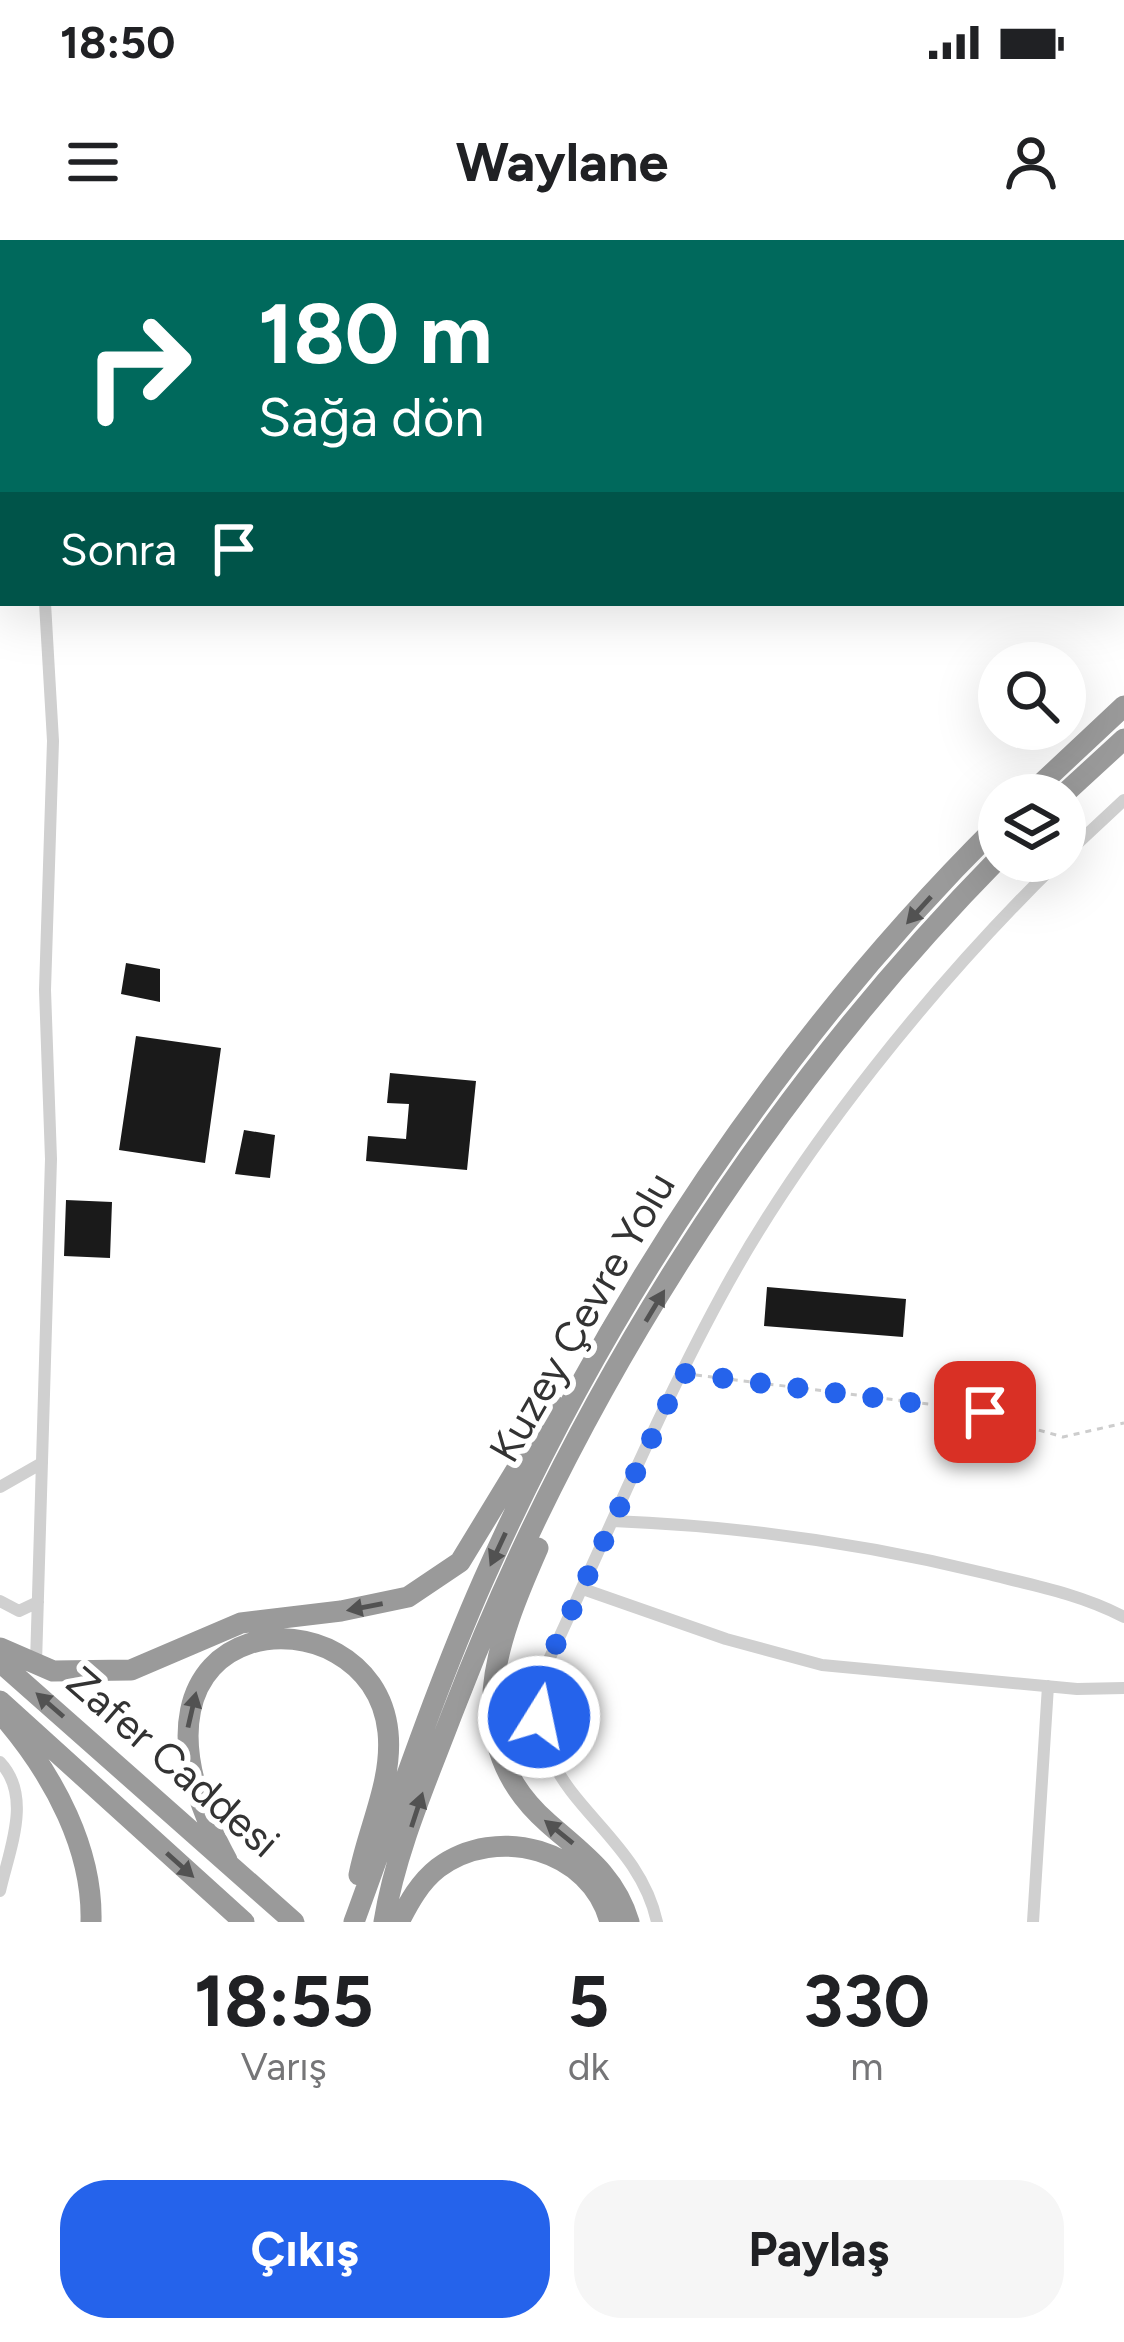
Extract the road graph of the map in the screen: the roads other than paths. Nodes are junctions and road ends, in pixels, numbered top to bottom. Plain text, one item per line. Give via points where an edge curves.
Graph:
1 (45, 606) edge
2 (1124, 706) edge
3 (1124, 739) edge
4 (1051, 774) edge
5 (1086, 774) edge
6 (1124, 800) edge
7 (1086, 836) edge
8 (978, 847) edge
9 (978, 881) edge
10 (1040, 882) edge
11 (692, 1201) junction
12 (627, 1353) junction
13 (42, 1462) junction
14 (0, 1487) edge
15 (613, 1521) junction
16 (583, 1589) junction
17 (0, 1601) edge
18 (38, 1602) junction
19 (1124, 1617) edge
20 (0, 1648) edge
21 (0, 1662) edge
22 (36, 1664) junction
23 (1048, 1686) junction
24 (1124, 1688) edge
25 (0, 1701) edge
26 (0, 1712) edge
27 (0, 1762) edge
28 (227, 1860) junction
29 (0, 1891) edge
30 (92, 1922) edge
31 (244, 1922) edge
32 (295, 1922) edge
33 (352, 1922) edge
34 (384, 1922) edge
35 (400, 1922) edge
36 (610, 1922) edge
37 (628, 1922) edge
38 (657, 1922) edge
39 (1033, 1922) edge

1 - 13 street via 53,741
2 - 4 highway
3 - 5 highway
6 - 7 street
8 -> 11 highway, Kuzey Çevre Yolu via 869,966
12 -> 9 highway, Kuzey Çevre Yolu via 713,1210 798,1092
10 - 15 street via 931,999 786,1191 740,1262
11 -> 22 highway via 597,1335 480,1535 437,1581 376,1606 242,1622 130,1670 93,1675
11 -> 33 highway, Kuzey Çevre Yolu via 608,1335 484,1579
34 -> 12 highway, Kuzey Çevre Yolu via 463,1686 534,1528
37 -> 12 highway via 604,1870 543,1819 516,1783 496,1746 490,1705 510,1618
13 - 14 street
13 - 18 street
15 - 16 street
15 - 19 street via 875,1546 1045,1587
16 - 23 street via 822,1665
16 - 38 street via 545,1668 542,1733 560,1780 633,1865
17 - 18 street via 19,1611
18 - 22 street
20 - 22 highway
28 -> 21 highway, Zafer Caddesi
23 - 24 street
23 - 39 street
25 -> 31 highway, Zafer Caddesi
26 - 30 highway via 70,1820
27 - 29 street via 18,1804
28 - 32 highway, Zafer Caddesi
28 -> 33 highway via 204,1818 186,1748 199,1684 242,1644 281,1638 320,1646 357,1670 388,1727
35 - 36 highway via 417,1888 440,1867 517,1845 582,1876

